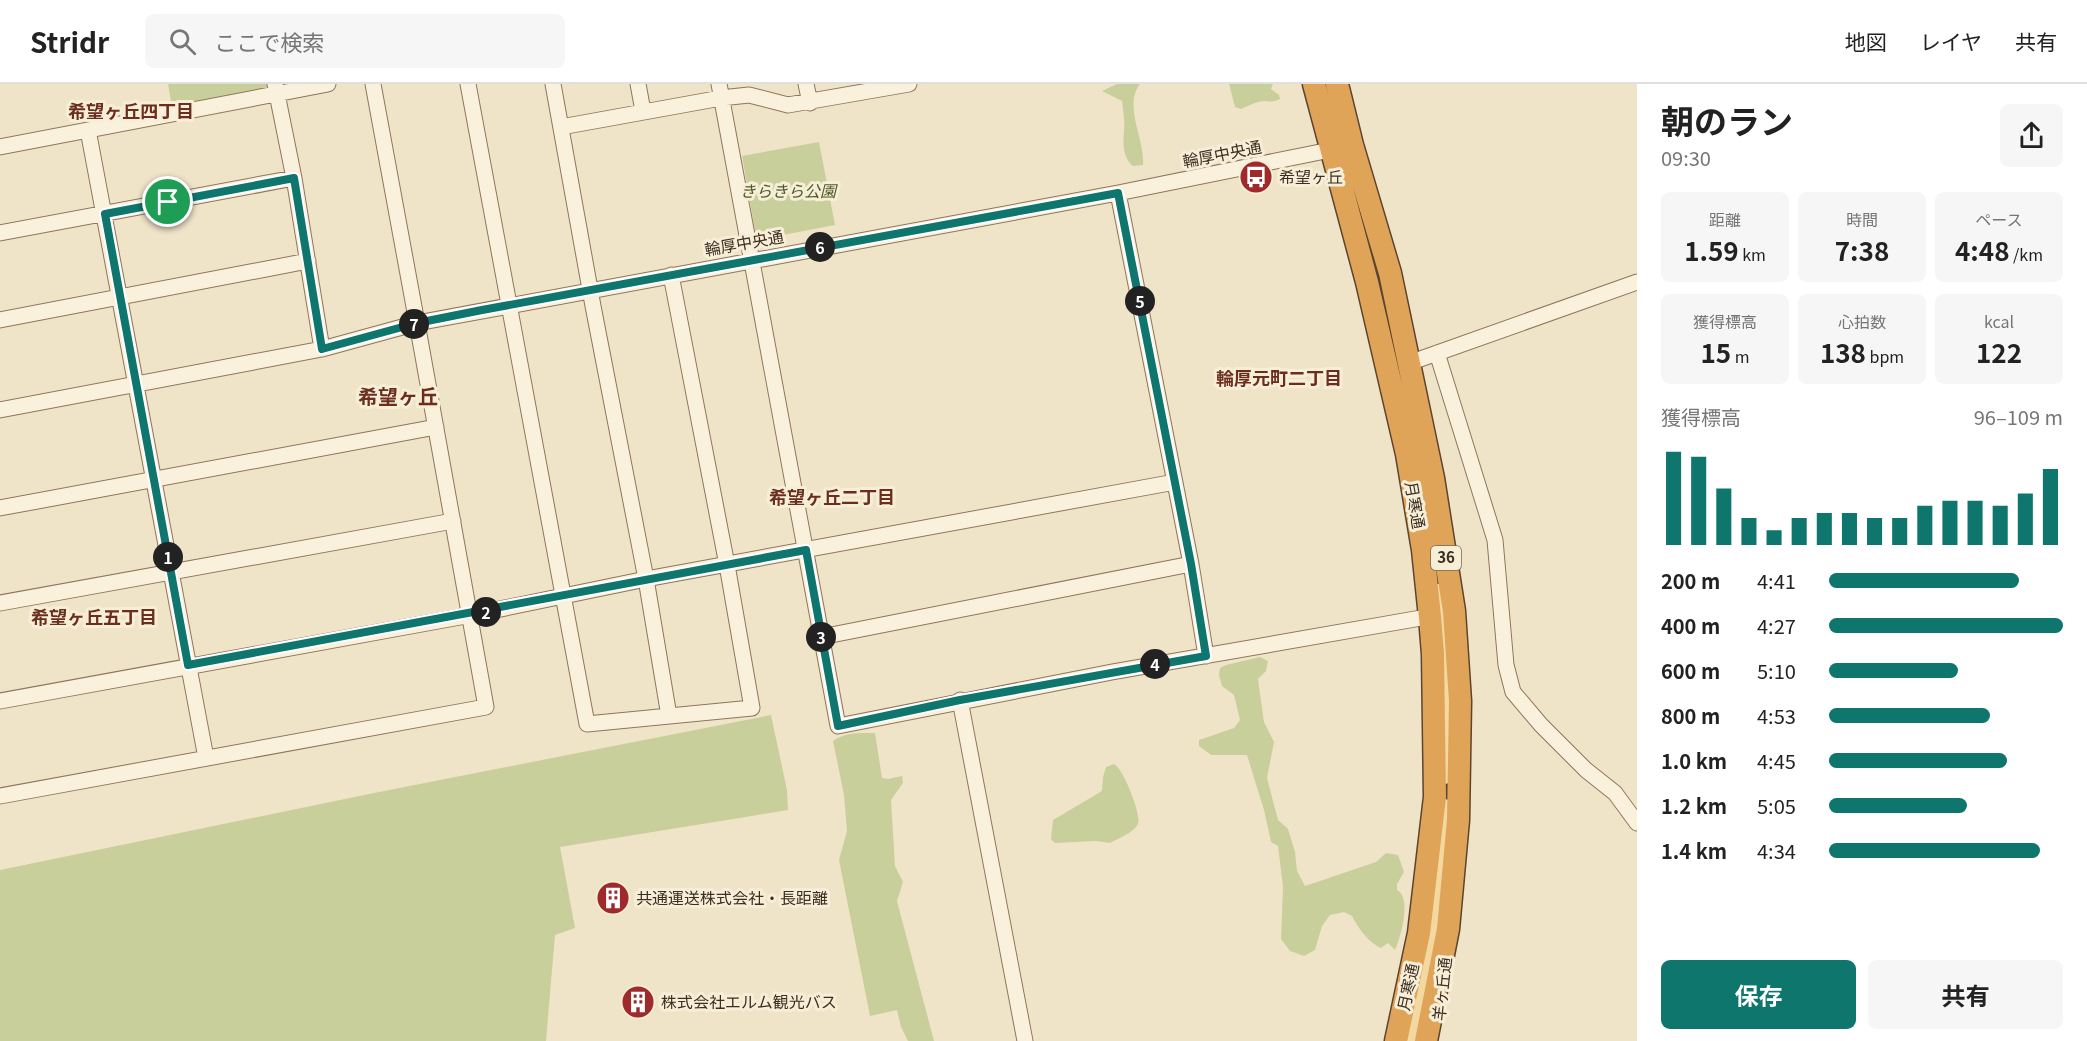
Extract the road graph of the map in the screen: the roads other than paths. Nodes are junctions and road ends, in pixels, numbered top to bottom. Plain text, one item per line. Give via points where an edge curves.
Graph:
1 (328, 84) edge
2 (373, 84) edge
3 (468, 84) edge
4 (553, 84) edge
5 (638, 84) edge
6 (806, 84) edge
7 (909, 84) edge
8 (1314, 84) edge
9 (1337, 84) edge
10 (276, 89) edge
11 (720, 91) edge
12 (810, 103) junction
13 (643, 111) junction
14 (561, 127) junction
15 (88, 130) junction
16 (0, 147) edge
17 (1342, 148) junction
18 (294, 178) junction
19 (1118, 193) junction
20 (105, 214) junction
21 (0, 234) edge
22 (753, 260) junction
23 (308, 261) junction
24 (671, 275) junction
25 (1637, 282) edge
26 (590, 290) junction
27 (120, 297) junction
28 (508, 306) junction
29 (0, 320) edge
30 (417, 323) junction
31 (322, 349) junction
32 (1437, 354) junction
33 (1409, 363) junction
34 (137, 383) junction
35 (0, 410) edge
36 (436, 427) junction
37 (154, 478) junction
38 (1175, 482) junction
39 (0, 508) edge
40 (453, 521) junction
41 (806, 550) junction
42 (1191, 564) junction
43 (727, 565) junction
44 (171, 572) junction
45 (646, 579) junction
46 (563, 597) junction
47 (0, 603) edge
48 (1442, 614) junction
49 (471, 615) junction
50 (821, 637) junction
51 (1206, 656) junction
52 (188, 665) junction
53 (960, 700) junction
54 (0, 701) edge
55 (669, 716) junction
56 (206, 758) junction
57 (0, 796) edge
58 (1637, 823) edge
59 (1447, 936) junction
60 (1025, 1041) edge
61 (1396, 1041) edge
62 (1411, 1041) edge
63 (1426, 1041) edge
64 (1435, 1041) edge

1 - 10 street
2 - 30 street
3 - 28 street
4 - 14 street
5 - 13 street
6 - 12 street
7 - 12 street
8 - 17 highway, 月寒通 / 36
9 - 17 highway, 月寒通 / 36
10 - 15 street
10 - 18 street
11 - 12 street via 788,105
11 - 13 street
11 - 22 street
13 - 14 street
14 - 26 street
15 - 16 street
15 - 20 street
17 - 19 street, 輪厚中央通
17 - 33 highway, 月寒通 / 36 via 1390,273
17 - 48 highway, 月寒通 / 36 via 1407,454 1423,550
18 - 20 street
18 - 23 street
19 - 22 street, 輪厚中央通
19 - 38 street
20 - 21 street
20 - 27 street
22 - 24 street, 輪厚中央通
22 - 41 street
23 - 27 street
23 - 31 street
24 - 26 street, 輪厚中央通
24 - 43 street
25 - 32 street
26 - 28 street, 輪厚中央通
26 - 45 street
27 - 29 street
27 - 34 street
28 - 30 street, 輪厚中央通
28 - 46 street
30 - 31 street, 輪厚中央通
30 - 36 street
31 - 34 street, 輪厚中央通
32 - 33 street
32 - 58 street via 1495,540 1506,665 1514,692 1586,770 1615,793
33 - 48 highway, 月寒通 / 36 via 1433,478
34 - 35 street, 輪厚中央通
34 - 37 street
36 - 37 street
36 - 40 street
37 - 39 street
37 - 44 street
38 - 41 street
38 - 42 street
40 - 44 street
40 - 49 street
41 - 43 street
41 - 50 street
42 - 50 street
42 - 51 street
43 - 45 street
43 - 55 street via 752,708
44 - 47 street
44 - 52 street
45 - 46 street
45 - 55 street
46 - 49 street
46 - 55 street via 586,723
48 - 51 street
48 - 59 highway, 月寒通 / 36 via 1460,701 1458,820
48 - 61 highway, 月寒通 / 36 via 1433,654 1435,797 1419,933
48 - 62 main road via 1445,795 1435,900
49 - 52 street
49 - 56 street via 486,707
50 - 53 street via 838,726
51 - 53 street
52 - 54 street
52 - 56 street
53 - 60 street
56 - 57 street
59 - 63 highway, 月寒通 / 36
59 - 64 main road, 羊ヶ丘通

